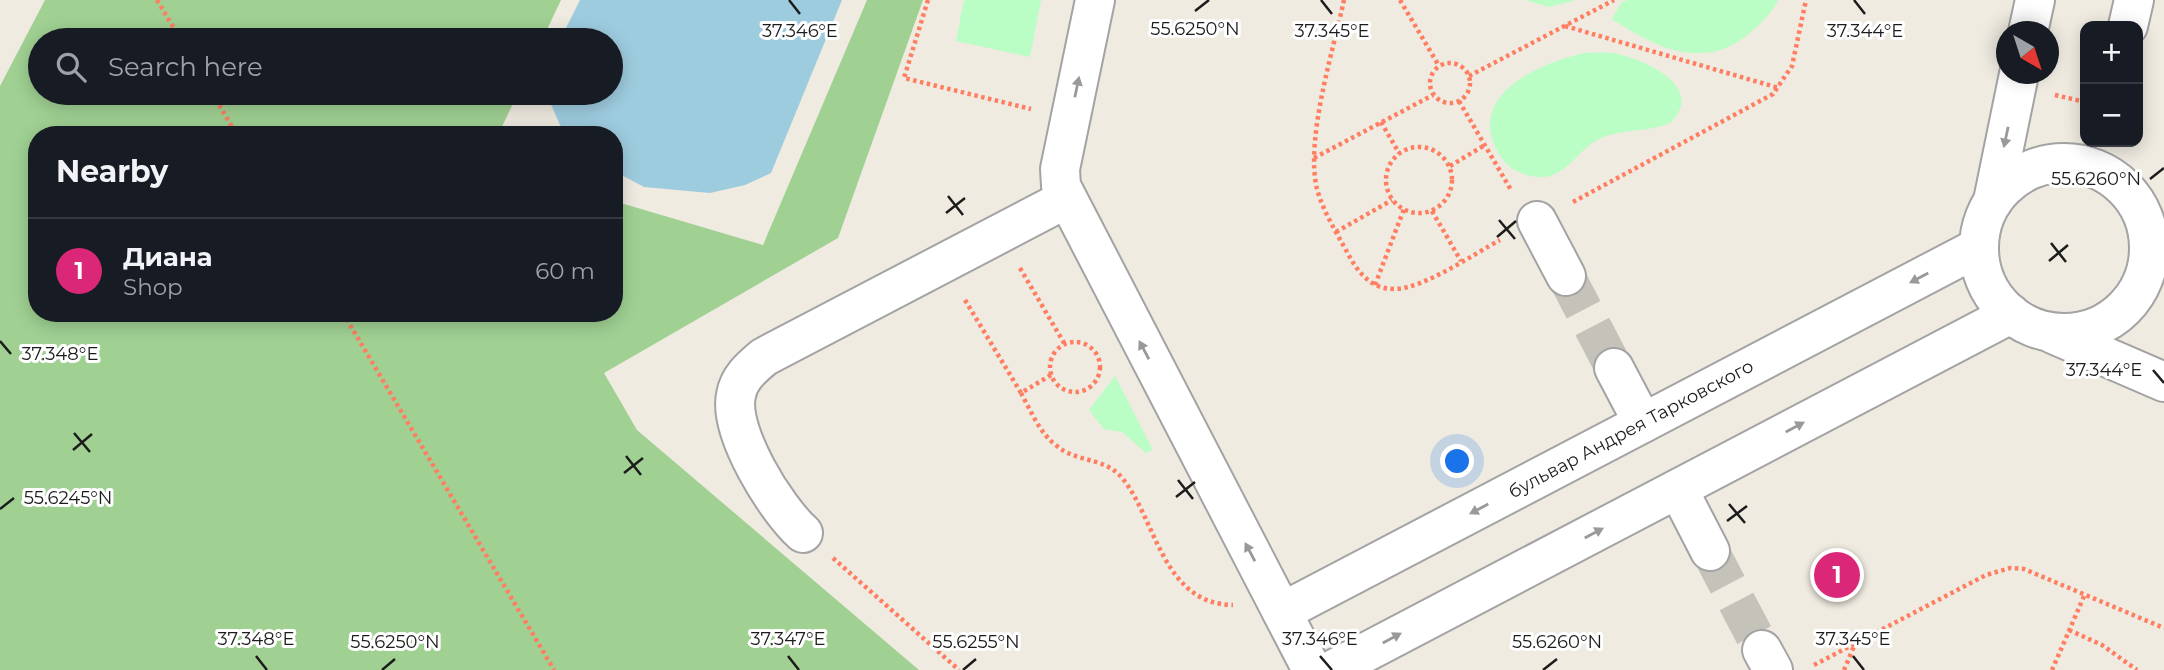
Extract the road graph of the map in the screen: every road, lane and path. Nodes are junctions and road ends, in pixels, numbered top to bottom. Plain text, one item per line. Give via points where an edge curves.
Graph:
1 (157, 0) edge
2 (928, 0) edge
3 (1095, 0) edge
4 (1344, 0) edge
5 (1400, 0) edge
6 (1615, 0) edge
7 (1806, 0) edge
8 (2035, 0) edge
9 (2134, 0) edge
10 (2030, 21) edge
11 (2129, 21) edge
12 (1565, 26) junction
13 (174, 28) edge
14 (1439, 66) junction
15 (1469, 76) junction
16 (2018, 84) edge
17 (1779, 88) junction
18 (1433, 95) junction
19 (1459, 101) junction
20 (219, 105) edge
21 (1071, 118) junction
22 (1381, 122) junction
23 (232, 126) edge
24 (1485, 145) junction
25 (1399, 153) junction
26 (2102, 156) edge
27 (1314, 158) junction
28 (1450, 166) junction
29 (1066, 199) junction
30 (1392, 200) junction
31 (1993, 201) junction
32 (1404, 209) junction
33 (1432, 211) junction
34 (1534, 223) junction
35 (2155, 226) edge
36 (1336, 232) junction
37 (1000, 233) junction
38 (1979, 247) junction
39 (1461, 261) junction
40 (943, 264) junction
41 (1566, 276) tunnel mouth
42 (1374, 285) junction
43 (2011, 314) junction
44 (347, 322) edge
45 (2048, 332) junction
46 (1065, 343) junction
47 (1614, 368) tunnel mouth
48 (1051, 375) junction
49 (2164, 382) edge
50 (1021, 393) junction
51 (1643, 423) junction
52 (1678, 489) junction
53 (803, 533) joint
54 (1710, 551) tunnel mouth
55 (2085, 594) junction
56 (1276, 601) junction
57 (2164, 628) edge
58 (2069, 630) junction
59 (1855, 643) junction
60 (554, 670) edge
61 (959, 670) edge
62 (1312, 670) edge
63 (1332, 670) edge
64 (1804, 670) edge
65 (1844, 670) edge
66 (2052, 670) edge
67 (2137, 670) edge

1 - 13 path
2 - 21 path via 904,78
21 -> 3 street
4 - 27 path
5 - 14 path
6 - 12 path
7 - 17 path via 1792,66
8 - 10 street
9 - 11 street
12 - 15 path
12 - 17 path
14 - 15 path via 1453,62
14 - 18 path via 1431,76
15 - 19 path via 1469,90
16 -> 31 street
17 - 34 path via 1762,103
18 - 19 path via 1445,103
18 - 22 path
19 - 24 path
20 - 23 path
21 - 29 street via 1060,169
22 - 25 path
22 - 27 path
24 - 28 path
24 - 34 path
25 - 28 path via 1428,147
25 - 30 path via 1387,170
26 - 31 street via 2029,170
26 - 35 street
27 - 36 path via 1318,191
28 - 33 path via 1451,192
29 - 37 street
56 -> 29 street
30 - 32 path
30 - 36 path
31 - 38 street
32 - 33 path
32 - 42 path
33 - 39 path
34 - 39 path
34 - 41 street
35 - 45 street via 2146,272 2136,295 2119,314 2098,327
36 - 42 path via 1354,265
37 - 40 street
37 - 46 path
38 - 43 street via 1984,277 1999,304
38 -> 51 street, бульвар Андрея Тарковского
39 - 42 path via 1415,285 1397,289
40 - 50 path
40 - 53 street via 764,357 739,384 736,424 780,508
43 - 45 street
52 -> 43 street
44 - 60 path
45 - 49 street
46 - 48 path via 1049,362
46 - 48 path via 1091,346 1100,370 1095,382 1084,391 1071,392 1058,386
47 - 51 street
48 - 50 path
50 - 56 path via 1057,447 1102,463 1122,477 1175,578 1193,593 1217,603
51 -> 56 street, бульвар Андрея Тарковского
52 - 54 street
63 -> 52 street
53 - 61 path
55 - 57 path
55 - 58 path
55 - 59 path via 2040,574 2010,568 1986,575
56 - 62 street
58 - 66 path
58 - 67 path via 2102,645
59 - 64 path
59 - 65 path

